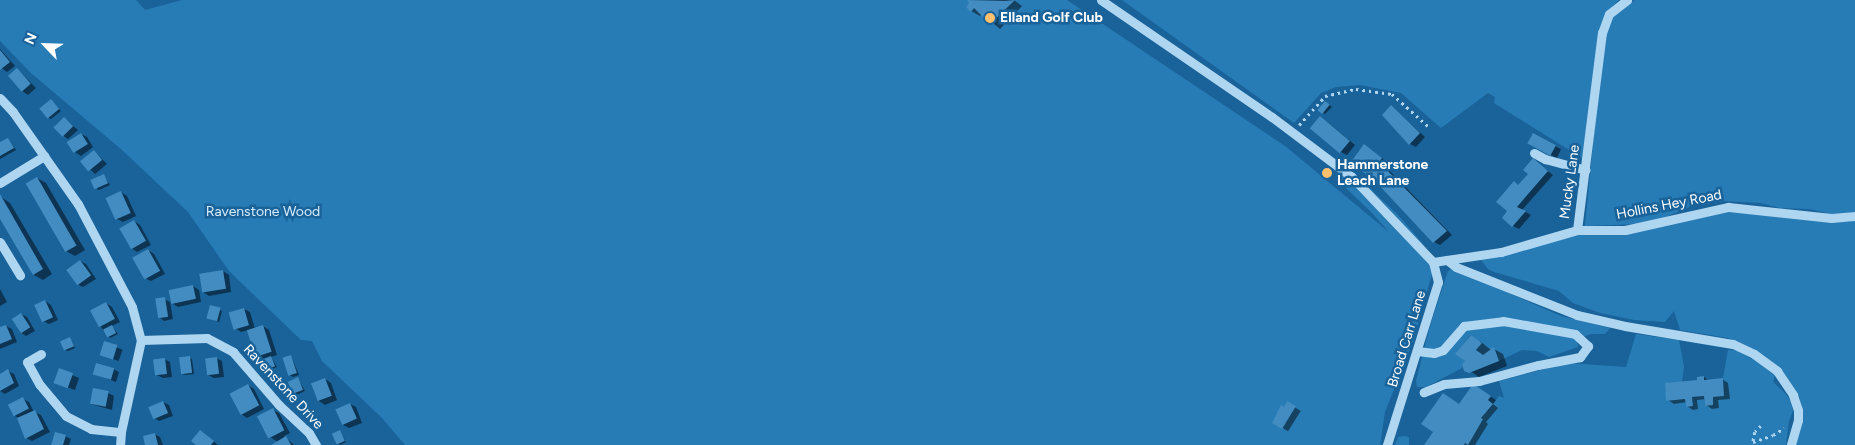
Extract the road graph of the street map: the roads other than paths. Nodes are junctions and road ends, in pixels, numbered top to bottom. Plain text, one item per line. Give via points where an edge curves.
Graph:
1 (1102, 0) edge
2 (1626, 0) edge
3 (0, 98) edge
4 (1534, 152) dead end
5 (44, 156) junction
6 (1586, 170) junction
7 (0, 183) edge
8 (1855, 216) edge
9 (1577, 230) junction
10 (0, 242) edge
11 (1447, 260) junction
12 (1433, 262) junction
13 (20, 275) dead end
14 (141, 340) junction
15 (1417, 351) junction
16 (41, 354) dead end
17 (1424, 392) dead end
18 (121, 432) junction
19 (120, 445) edge
20 (316, 445) edge
21 (1387, 445) edge
22 (1791, 445) edge

1 - 12 street via 1293,132 1352,177
2 - 6 street, Mucky Lane via 1609,14 1602,32
3 - 5 street
4 - 6 street via 1545,159
5 - 7 street
5 - 14 street via 78,204 127,298
6 - 9 street, Mucky Lane
8 - 9 street, Hollins Hey Road via 1836,218 1728,207 1633,228
9 - 11 street, Mucky Lane via 1501,252
10 - 13 street
11 - 12 street, Mucky Lane
11 - 22 street via 1463,270 1597,321 1740,347 1777,371 1793,395 1798,419
12 - 15 street, Broad Carr Lane via 1438,282
14 - 18 street
14 - 20 street, Ravenstone Drive via 207,338 233,352 309,433
15 - 17 street via 1434,353 1443,350 1464,326 1503,321 1575,334 1588,346 1580,356 1479,381 1444,384
15 - 21 street, Broad Carr Lane
16 - 18 street via 27,362 40,385 66,416 91,428
18 - 19 street

